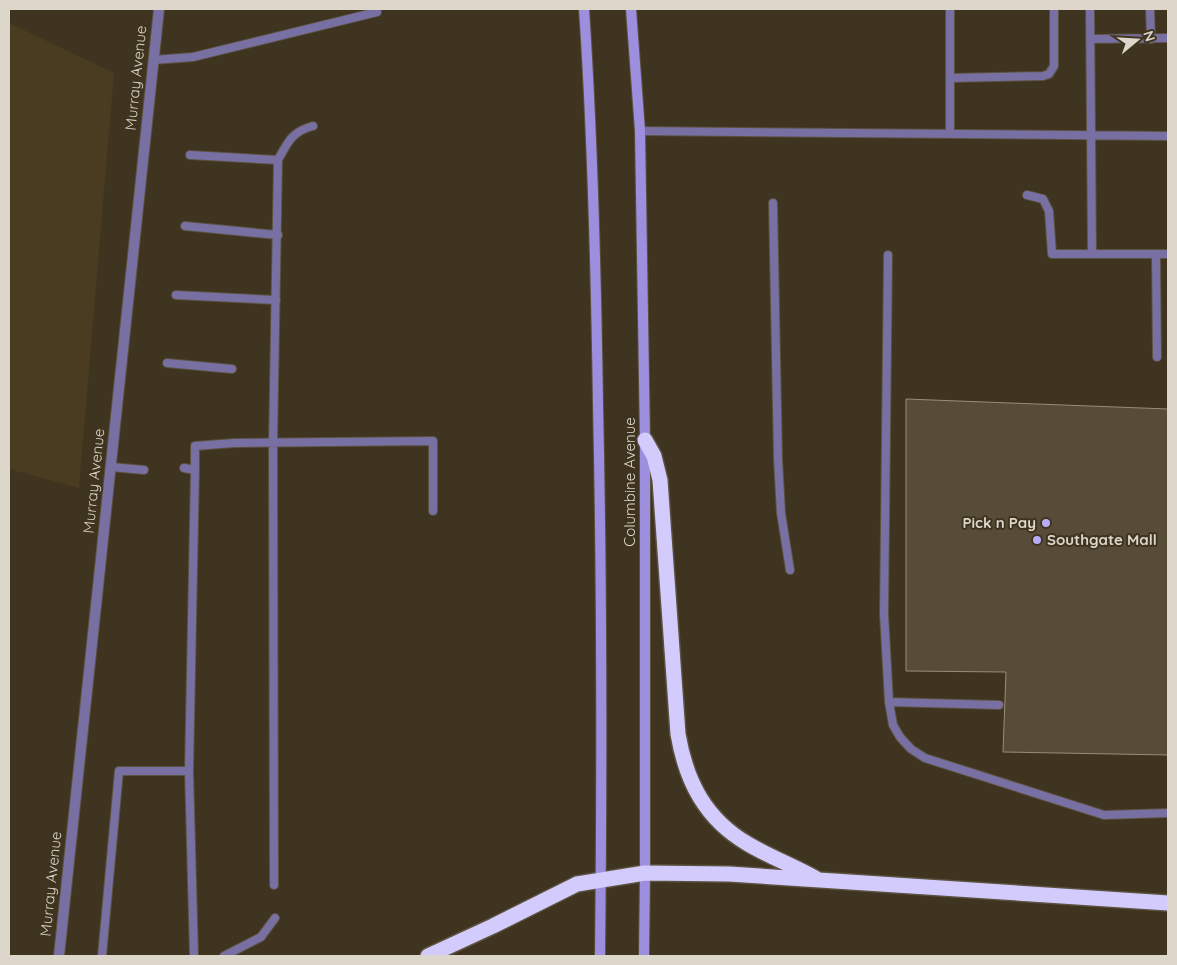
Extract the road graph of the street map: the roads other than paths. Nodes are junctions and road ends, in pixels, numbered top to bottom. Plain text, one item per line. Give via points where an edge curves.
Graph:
1 (158, 9) edge
2 (584, 9) edge
3 (631, 9) edge
4 (950, 9) edge
5 (1054, 9) edge
6 (1090, 9) edge
7 (1150, 9) edge
8 (377, 12) dead end
9 (1151, 38) junction
10 (1168, 38) edge
11 (1090, 39) junction
12 (153, 60) junction
13 (950, 78) junction
14 (313, 126) dead end
15 (640, 131) junction
16 (950, 133) junction
17 (1091, 135) junction
18 (1168, 136) edge
19 (190, 155) dead end
20 (278, 160) junction
21 (1027, 195) dead end
22 (773, 202) dead end
23 (185, 226) dead end
24 (278, 234) junction
25 (1092, 254) junction
26 (1156, 254) junction
27 (1168, 254) edge
28 (888, 255) dead end
29 (176, 295) dead end
30 (276, 300) junction
31 (1157, 357) dead end
32 (167, 363) dead end
33 (232, 369) dead end
34 (645, 440) junction
35 (273, 443) junction
36 (111, 467) junction
37 (184, 468) dead end
38 (144, 470) dead end
39 (195, 470) junction
40 (433, 511) dead end
41 (790, 570) dead end
42 (889, 702) junction
43 (999, 705) dead end
44 (189, 771) junction
45 (1168, 814) edge
46 (646, 873) junction
47 (601, 880) junction
48 (821, 882) junction
49 (274, 885) dead end
50 (1168, 903) edge
51 (275, 918) dead end
52 (644, 953) edge
53 (59, 956) edge
54 (102, 956) edge
55 (194, 956) edge
56 (224, 956) edge
57 (428, 956) edge
58 (600, 956) edge

1 - 12 street, Murray Avenue
2 - 47 main road, Columbine Avenue via 591,116 601,548
3 - 15 main road, Columbine Avenue
4 - 13 lane
5 - 13 lane via 1054,66 1049,74
6 - 11 lane
7 - 9 lane
8 - 12 lane via 193,57
9 - 10 lane
9 - 11 lane
11 - 17 lane
12 - 36 street, Murray Avenue
13 - 16 lane
14 - 20 lane via 294,134
15 - 16 lane
15 - 34 main road, Columbine Avenue
16 - 17 lane
17 - 18 lane
17 - 25 lane
19 - 20 lane
20 - 24 lane
21 - 25 lane via 1043,199 1049,211 1052,254
22 - 41 lane via 778,459 781,513
23 - 24 lane
24 - 30 lane
25 - 26 lane
26 - 27 lane
26 - 31 lane
28 - 42 lane via 884,614
29 - 30 lane
30 - 35 lane
32 - 33 lane
34 - 46 main road, Columbine Avenue
34 - 48 highway via 654,456 660,480 678,734 690,780 705,806 726,829
35 - 39 lane via 195,446
35 - 40 lane via 433,440
35 - 49 lane
36 - 38 lane
36 - 53 street, Murray Avenue
37 - 39 lane
39 - 44 lane
42 - 43 lane
42 - 45 lane via 893,725 900,737 925,758 1104,815
44 - 54 lane via 119,771
44 - 55 lane
46 - 47 highway
46 - 48 highway via 729,874
46 - 52 main road, Columbine Avenue
47 - 57 highway via 577,884
47 - 58 main road, Columbine Avenue
48 - 50 highway
51 - 56 lane via 261,936

